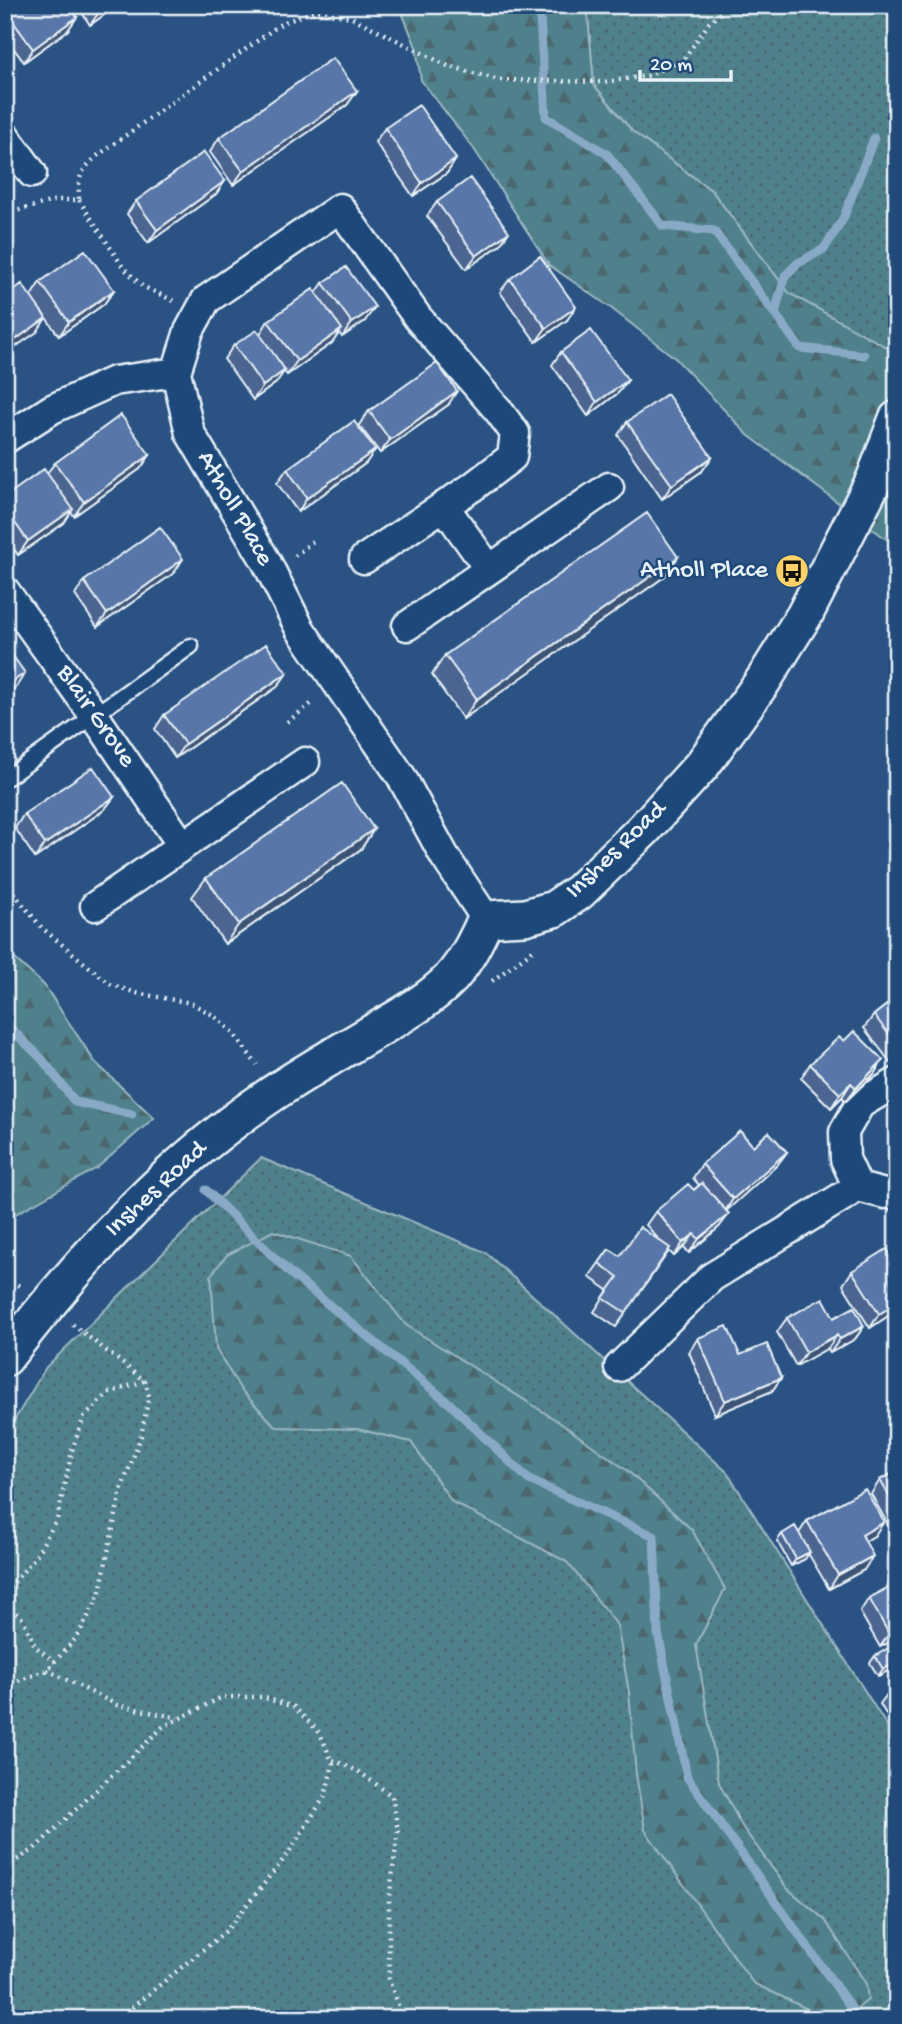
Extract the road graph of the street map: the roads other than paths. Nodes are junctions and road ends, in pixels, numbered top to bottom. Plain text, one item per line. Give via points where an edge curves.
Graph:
1 (5, 136) edge
2 (32, 173) dead end
3 (176, 372) junction
4 (897, 419) edge
5 (5, 439) edge
6 (609, 486) dead end
7 (444, 506) junction
8 (364, 559) dead end
9 (489, 569) junction
10 (5, 591) edge
11 (407, 626) dead end
12 (191, 646) dead end
13 (93, 715) junction
14 (304, 762) dead end
15 (8, 777) dead end
16 (182, 845) junction
17 (94, 906) dead end
18 (486, 919) junction
19 (897, 1082) edge
20 (858, 1186) junction
21 (897, 1194) edge
22 (5, 1358) edge
23 (619, 1367) dead end

1 - 2 street
3 - 5 street via 114,381 52,409
3 - 7 street, Atholl Place via 194,303 340,208 418,318 515,433 512,457
3 - 18 street, Atholl Place via 190,433 266,561 300,629 401,776 445,857
4 - 18 street, Inshes Road via 874,480 805,614 703,764 579,892 554,909 525,917
6 - 9 street
7 - 8 street
7 - 9 street
9 - 11 street
10 - 13 street, Blair Grove
12 - 13 lane
13 - 15 lane
13 - 16 street, Blair Grove
14 - 16 street
16 - 17 street
18 - 22 street, Inshes Road via 471,952 450,979 417,1005 275,1090 172,1172 95,1250
19 - 20 street via 860,1104 844,1132 845,1159
20 - 21 street
20 - 23 street via 712,1276

